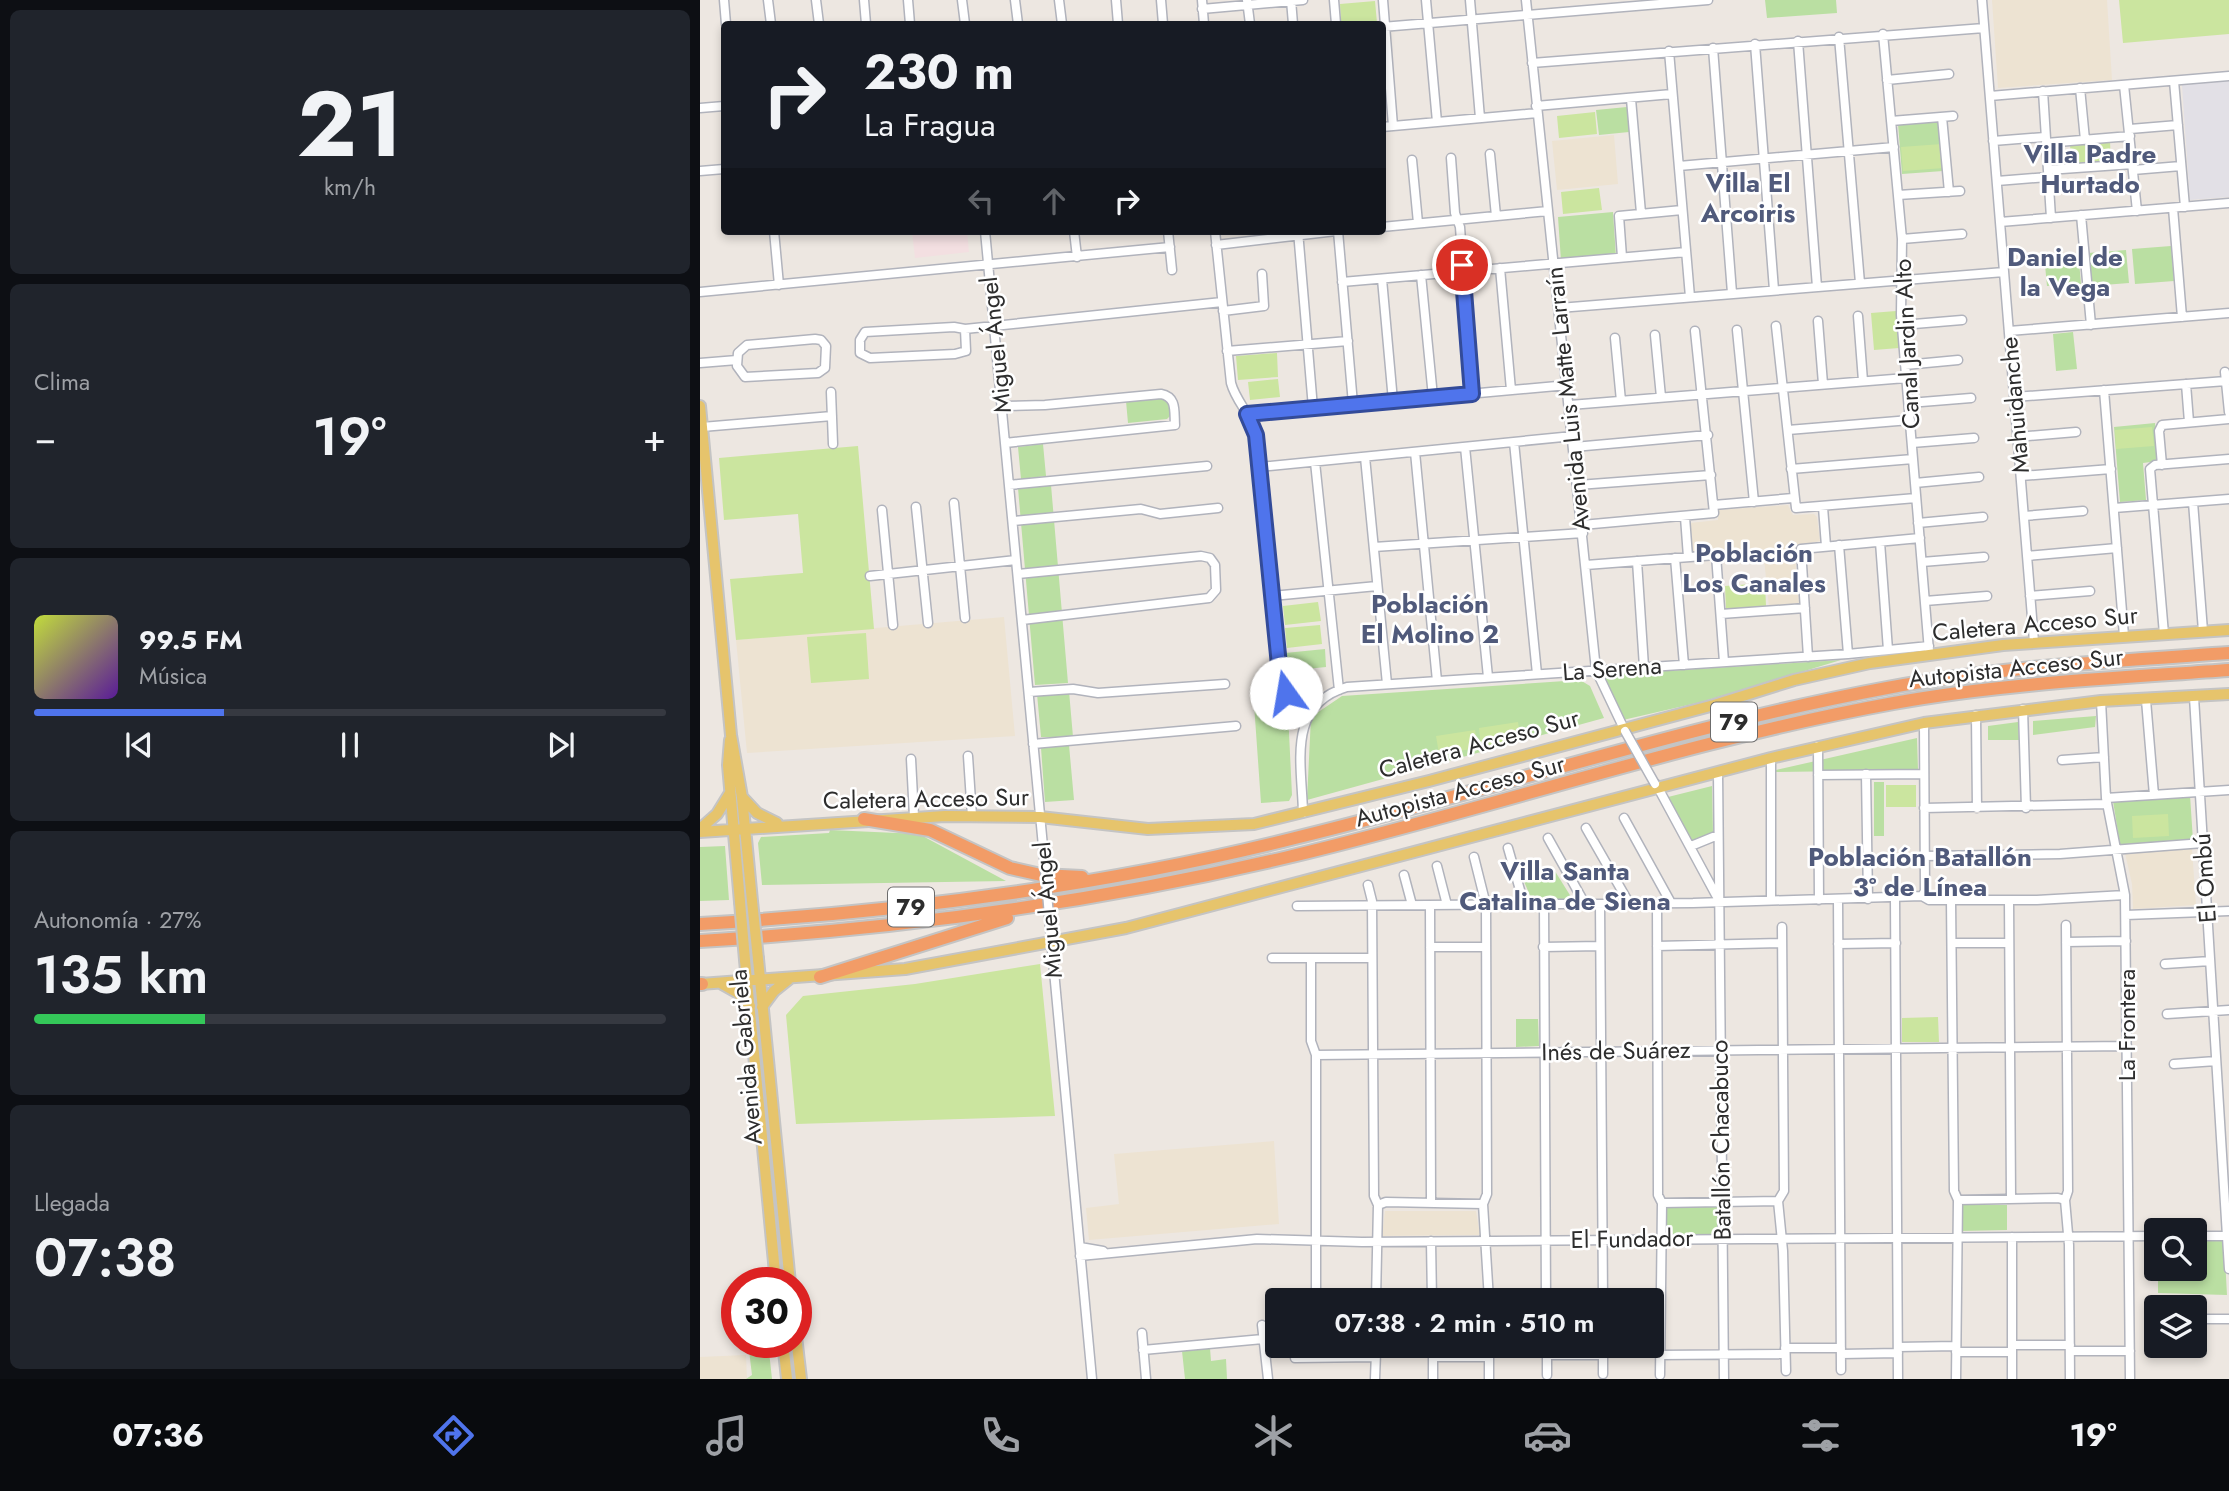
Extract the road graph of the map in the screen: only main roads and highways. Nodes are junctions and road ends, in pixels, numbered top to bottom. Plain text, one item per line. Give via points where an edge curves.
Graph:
1 (700, 407) edge
2 (2229, 630) edge
3 (2229, 653) edge
4 (2229, 670) edge
5 (2229, 694) edge
6 (731, 735) junction
7 (730, 793) junction
8 (742, 797) junction
9 (864, 819) junction
10 (783, 825) junction
11 (739, 828) junction
12 (700, 830) edge
13 (1121, 875) junction
14 (1064, 902) junction
15 (700, 924) edge
16 (700, 941) edge
17 (820, 977) junction
18 (789, 979) junction
19 (760, 981) junction
20 (747, 982) junction
21 (701, 984) edge
22 (720, 984) junction
23 (750, 1006) junction
24 (762, 1007) junction
25 (774, 1267) edge
26 (788, 1267) edge
27 (785, 1358) edge
28 (799, 1358) edge
29 (787, 1379) edge
30 (801, 1379) edge

1 - 6 main road
2 - 9 main road, Caletera Acceso Sur via 1929,650 1813,675 1624,729 1238,826 1171,829 1040,817
3 - 13 highway, Autopista Acceso Sur / 79 via 1993,671 1849,695 1294,839
4 - 14 highway, Autopista Acceso Sur / 79 via 2013,686 1861,709 1299,855
5 - 17 main road via 2101,701 1924,723 1657,786 1170,918 905,969
6 - 7 main road
6 - 8 main road
7 - 11 main road
7 - 12 main road
8 - 10 main road via 757,813
8 - 11 main road
9 - 10 main road, Caletera Acceso Sur
9 - 13 highway via 930,830 1021,871
10 - 11 main road, Caletera Acceso Sur
11 - 12 main road, Caletera Acceso Sur
11 - 19 main road, Avenida Gabriela, bridge
11 - 20 main road, Avenida Gabriela, bridge
13 - 15 highway, Autopista Acceso Sur / 79 via 929,905
14 - 16 highway, Autopista Acceso Sur / 79 via 904,925
14 - 17 highway
17 - 18 main road
18 - 19 main road
18 - 24 main road
19 - 20 main road
19 - 24 main road, Avenida Gabriela
20 - 22 main road
20 - 23 main road, Avenida Gabriela
21 - 22 main road
22 - 23 main road via 735,990
23 - 25 main road, Avenida Gabriela
24 - 26 main road, Avenida Gabriela
27 - 29 main road
28 - 30 main road

